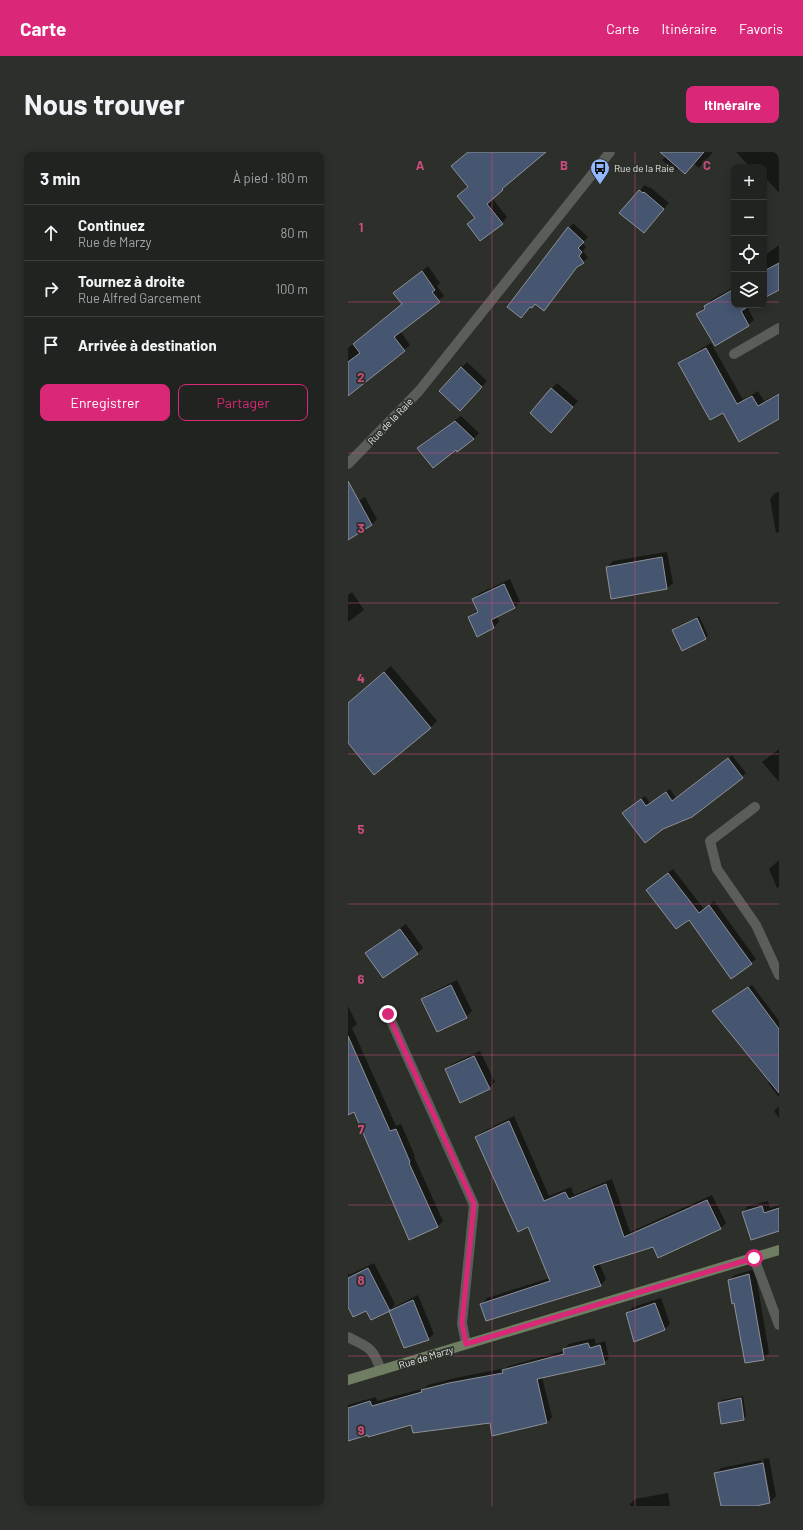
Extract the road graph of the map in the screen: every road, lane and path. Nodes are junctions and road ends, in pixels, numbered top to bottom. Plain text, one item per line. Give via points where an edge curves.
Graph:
1 (610, 152) edge
2 (779, 328) edge
3 (734, 354) dead end
4 (348, 464) edge
5 (755, 807) dead end
6 (779, 975) edge
7 (388, 1014) dead end
8 (779, 1250) edge
9 (754, 1258) junction
10 (779, 1325) edge
11 (348, 1337) edge
12 (466, 1344) junction
13 (380, 1370) junction
14 (348, 1380) edge

1 - 4 street, Rue de la Raie via 419,391
2 - 3 street
5 - 6 street via 710,841 717,869 756,925
7 - 12 street via 474,1204 462,1323
8 - 9 main road, Rue de Marzy
9 - 10 street
9 - 12 main road, Rue de Marzy
11 - 13 street via 371,1350
12 - 13 main road, Rue de Marzy
13 - 14 main road, Rue de Marzy

